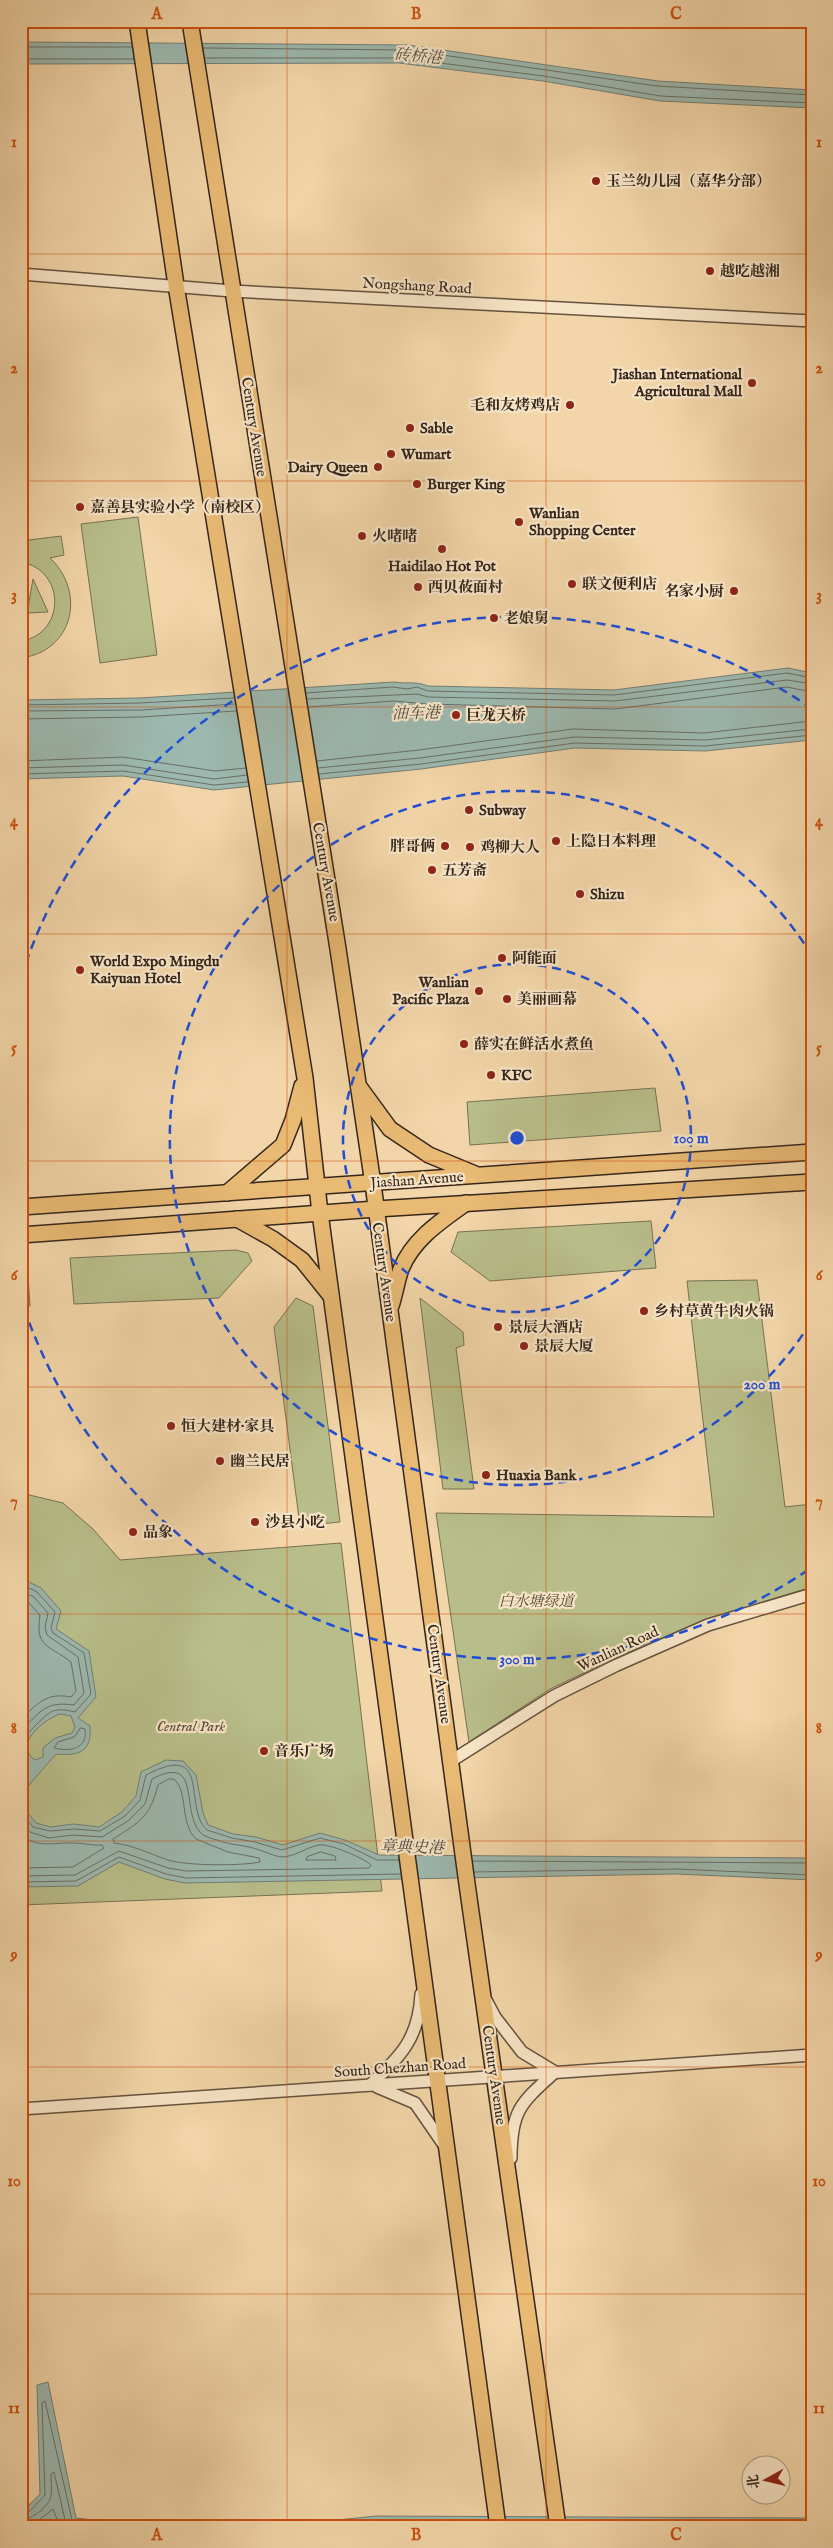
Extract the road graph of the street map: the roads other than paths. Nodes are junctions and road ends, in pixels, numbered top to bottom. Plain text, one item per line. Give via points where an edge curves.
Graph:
1 (137, 21) edge
2 (190, 21) edge
3 (21, 274) edge
4 (176, 285) junction
5 (232, 291) junction
6 (812, 321) edge
7 (305, 1078) junction
8 (358, 1086) junction
9 (812, 1152) edge
10 (478, 1176) junction
11 (812, 1182) edge
12 (373, 1184) junction
13 (319, 1186) junction
14 (227, 1193) junction
15 (466, 1203) junction
16 (21, 1207) edge
17 (376, 1209) junction
18 (320, 1213) junction
19 (237, 1220) junction
20 (21, 1235) edge
21 (332, 1297) junction
22 (390, 1312) junction
23 (812, 1594) edge
24 (451, 1761) junction
25 (422, 1958) junction
26 (482, 1994) junction
27 (812, 2055) edge
28 (555, 2072) junction
29 (494, 2076) junction
30 (438, 2080) junction
31 (370, 2085) junction
32 (21, 2109) edge
33 (447, 2151) junction
34 (511, 2196) junction
35 (557, 2520) edge
36 (498, 2527) edge

1 - 4 main road
2 - 5 main road, Century Avenue
3 - 4 street, Nongshang Road
4 - 5 street, Nongshang Road
4 - 7 main road
5 - 6 street, Nongshang Road
5 - 8 main road, Century Avenue
7 - 13 main road
7 - 14 main road via 294,1120 283,1145
8 - 10 main road via 390,1129 429,1155
8 - 12 main road, Century Avenue
9 - 10 main road, Jiashan Avenue
10 - 12 main road, Jiashan Avenue
11 - 15 main road, Jiashan Avenue
12 - 13 main road, Jiashan Avenue
12 - 17 main road, Century Avenue
13 - 14 main road, Jiashan Avenue
13 - 18 main road
14 - 16 main road, Jiashan Avenue
15 - 17 main road, Jiashan Avenue
15 - 22 main road via 438,1223 413,1248 402,1268
17 - 18 main road, Jiashan Avenue
17 - 22 main road, Century Avenue
18 - 19 main road, Jiashan Avenue
18 - 21 main road
19 - 20 main road, Jiashan Avenue
19 - 21 main road via 273,1239 302,1260
21 - 25 main road
22 - 24 main road, Century Avenue
23 - 24 street, Wanlian Road via 708,1625 617,1665 554,1696
24 - 26 main road, Century Avenue
25 - 30 main road
25 - 31 street via 420,2010 414,2032 404,2053
26 - 28 street via 522,2052
26 - 29 main road, Century Avenue
27 - 28 street, South Chezhan Road
28 - 29 street, South Chezhan Road
28 - 34 street via 530,2095 514,2119
29 - 30 street, South Chezhan Road
29 - 34 main road, Century Avenue
30 - 31 street, South Chezhan Road
30 - 33 main road
31 - 32 street, South Chezhan Road
31 - 33 street via 415,2103
33 - 36 main road
34 - 35 main road, Century Avenue

